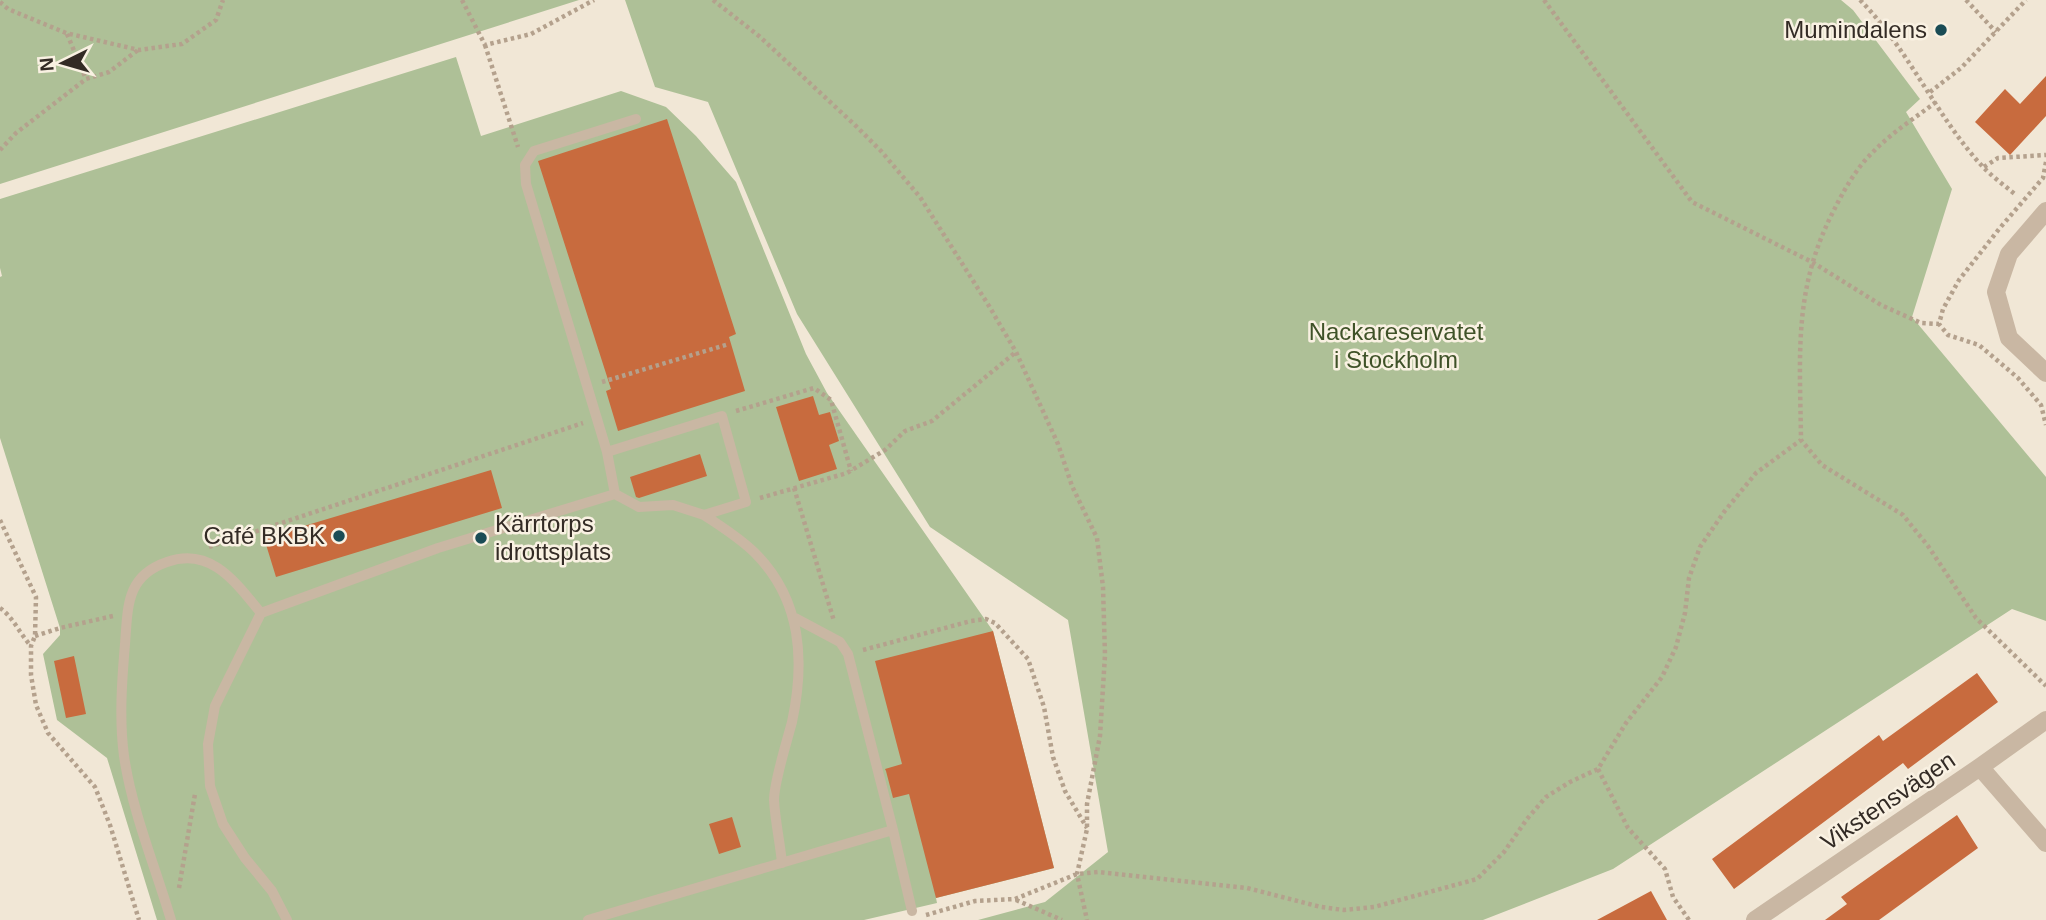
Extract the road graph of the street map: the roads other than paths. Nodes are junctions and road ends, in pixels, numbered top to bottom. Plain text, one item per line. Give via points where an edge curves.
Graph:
1 (636, 119) dead end
2 (2046, 211) edge
3 (2046, 373) edge
4 (607, 452) junction
5 (615, 494) junction
6 (704, 515) junction
7 (261, 613) junction
8 (794, 618) junction
9 (2046, 720) edge
10 (1980, 767) junction
11 (893, 830) junction
12 (2046, 843) edge
13 (782, 863) junction
14 (913, 915) edge
15 (171, 920) edge
16 (287, 920) edge
17 (588, 920) edge
18 (1755, 920) edge

1 - 4 lane via 534,151 525,165 526,184
2 - 3 street via 2009,254 1996,292 2009,338
4 - 5 lane
4 - 6 lane via 722,416 746,502
5 - 6 lane via 639,508 673,505
5 - 7 lane via 438,548
6 - 8 lane via 756,554 777,582
7 - 15 lane via 212,562 180,557 149,568 132,588 123,668 124,754
7 - 16 lane via 215,706 208,744 210,786 223,824 272,891
8 - 11 lane via 840,642 848,654
8 - 13 lane via 800,657 796,701 774,797
9 - 10 street, Vikstensvägen
10 - 12 street
10 - 18 street, Vikstensvägen
11 - 13 lane
11 - 14 lane
13 - 17 lane

